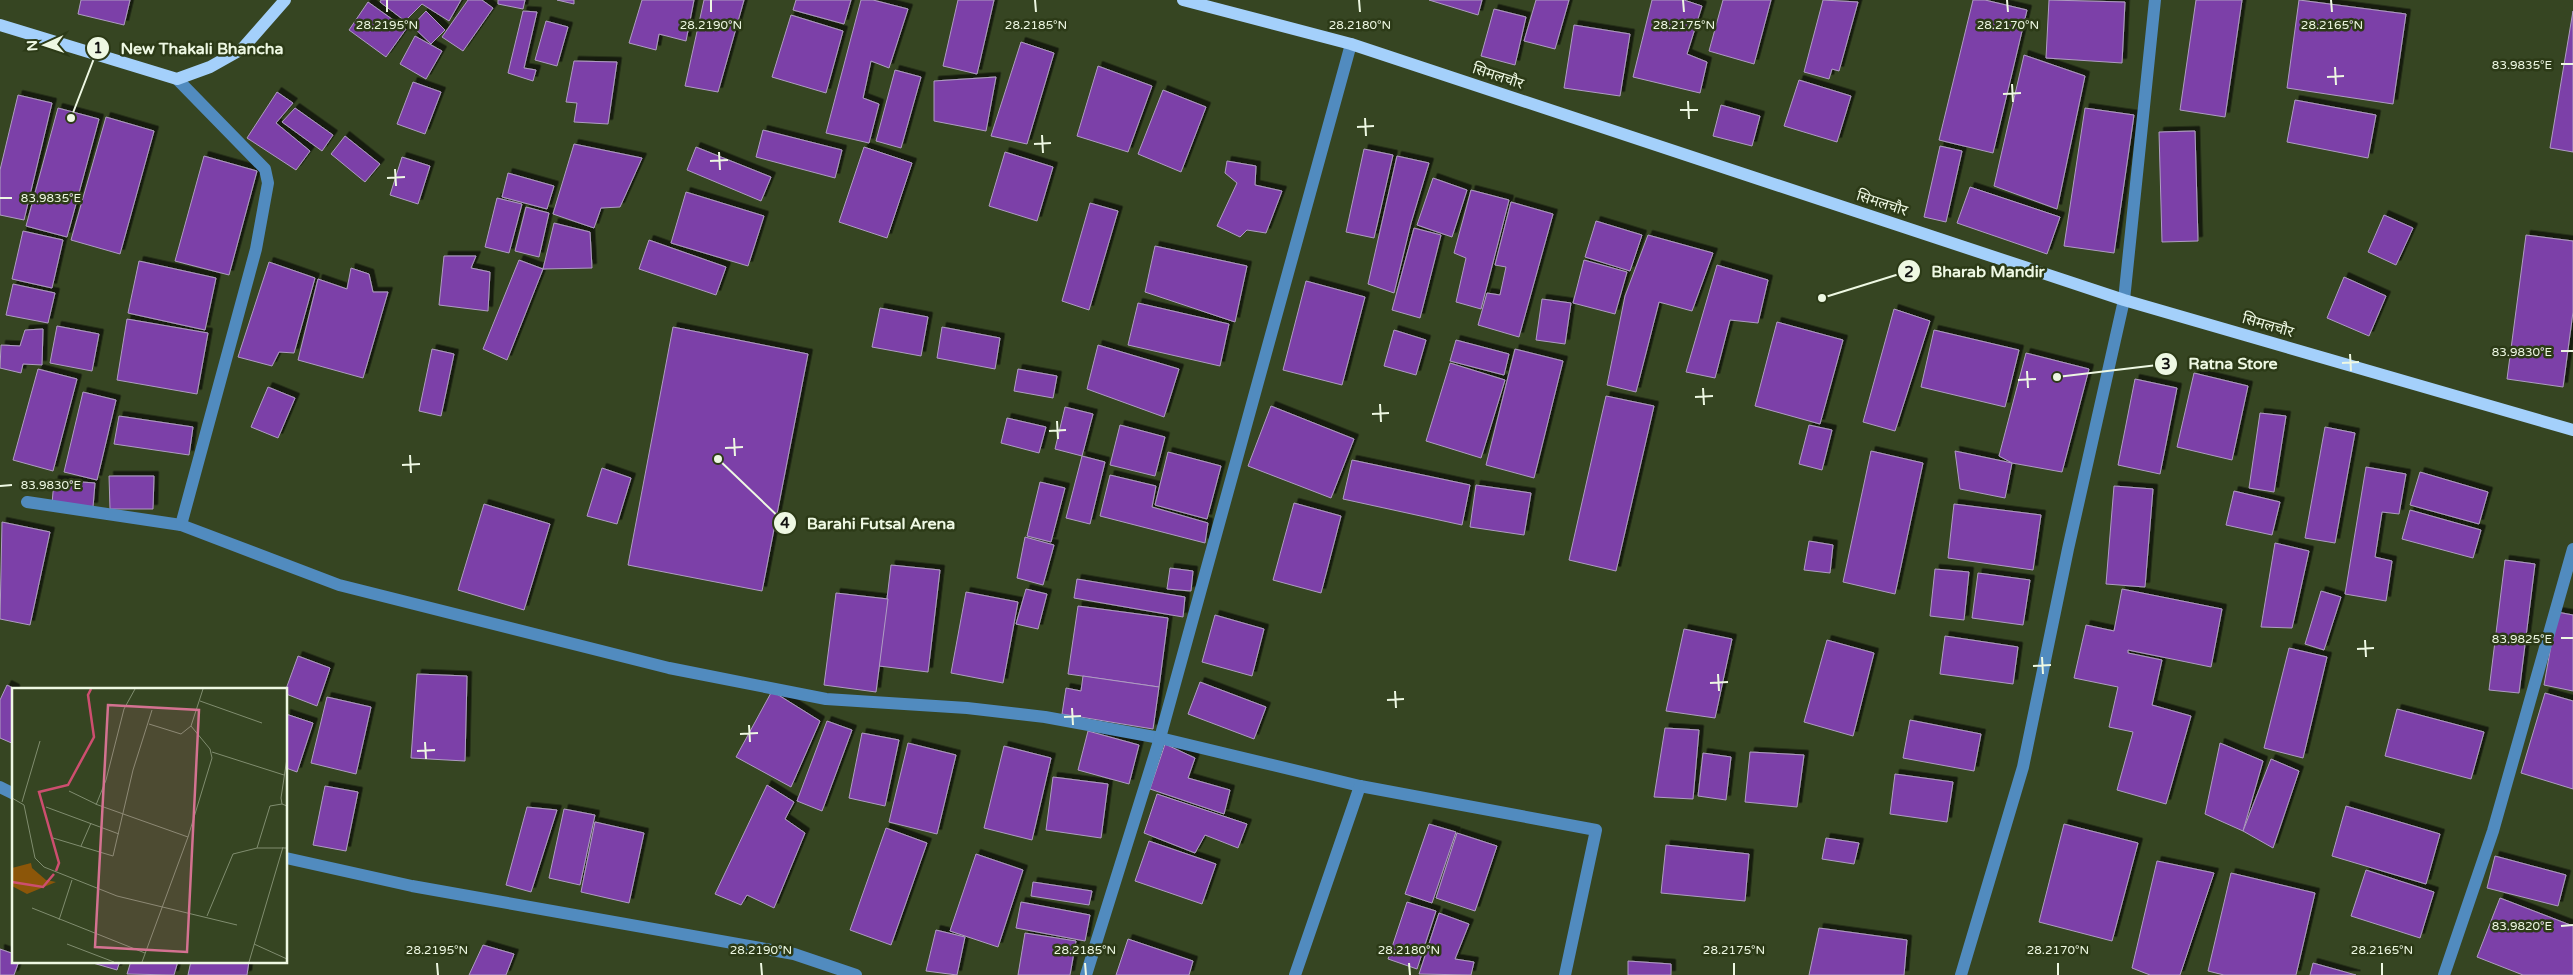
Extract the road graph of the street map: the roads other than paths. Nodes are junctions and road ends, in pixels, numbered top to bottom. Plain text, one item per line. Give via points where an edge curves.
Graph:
1 (285, 0) edge
2 (1184, 0) edge
3 (2155, 0) edge
4 (0, 26) edge
5 (1351, 44) junction
6 (178, 79) junction
7 (2124, 300) junction
8 (2573, 430) edge
9 (27, 502) dead end
10 (181, 526) junction
11 (2573, 549) edge
12 (1160, 738) junction
13 (1360, 786) junction
14 (0, 787) edge
15 (12, 793) edge
16 (288, 858) edge
17 (856, 975) edge
18 (1086, 975) edge
19 (1295, 975) edge
20 (1565, 975) edge
21 (1961, 975) edge
22 (2444, 975) edge

1 - 6 main road via 242,49 210,67
2 - 5 main road, सिमलचौर
3 - 7 street
4 - 6 main road
5 - 7 main road, सिमलचौर
5 - 12 street
6 - 10 street via 264,168 268,183 256,249
7 - 8 main road, सिमलचौर
7 - 21 street via 2023,767
9 - 10 street
10 - 12 street via 340,585 669,668 826,699 1030,715
11 - 22 street via 2494,832
12 - 13 street
12 - 18 street
13 - 19 street
13 - 20 street via 1596,830
14 - 15 street
16 - 17 street via 412,886 794,954

